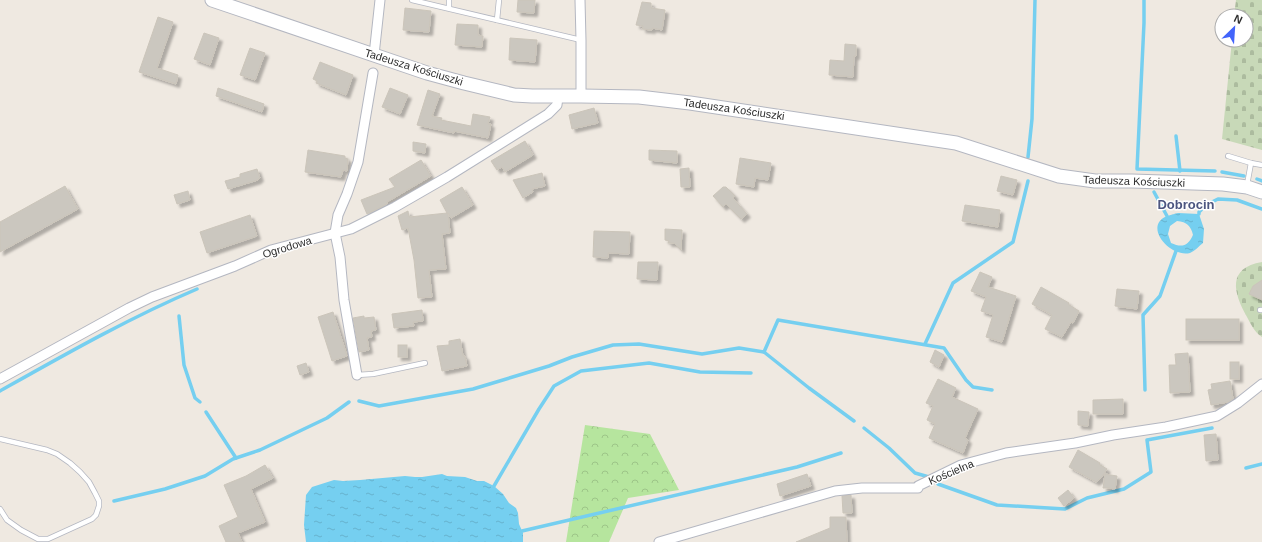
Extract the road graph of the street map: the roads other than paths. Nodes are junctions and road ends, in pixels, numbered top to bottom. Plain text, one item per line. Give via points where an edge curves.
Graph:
1 (380, 0) edge
2 (412, 0) edge
3 (449, 0) edge
4 (499, 0) edge
5 (580, 0) edge
6 (218, 1) edge
7 (449, 8) junction
8 (496, 20) junction
9 (581, 40) junction
10 (374, 55) junction
11 (373, 73) dead end
12 (581, 96) junction
13 (558, 97) junction
14 (1228, 156) dead end
15 (1251, 163) junction
16 (1262, 165) edge
17 (1247, 187) junction
18 (1262, 192) edge
19 (335, 233) junction
20 (426, 363) dead end
21 (357, 375) joint
22 (0, 379) edge
23 (1262, 384) edge
24 (0, 439) edge
25 (0, 509) edge
26 (659, 542) edge

1 - 10 street
2 - 7 lane
3 - 7 lane
4 - 8 lane
5 - 9 street
6 - 10 street, Tadeusza Kościuszki
7 - 8 lane
8 - 9 lane
9 - 12 street
10 - 13 street, Tadeusza Kościuszki via 427,73 498,92
11 - 19 street via 358,162 338,215
12 - 13 street, Tadeusza Kościuszki
12 - 17 street, Tadeusza Kościuszki via 639,97 690,103 956,143 1051,174 1095,181 1223,184
13 - 19 street, Ogrodowa via 557,105 548,114 453,174 395,207 351,229
14 - 15 lane
15 - 16 lane
15 - 17 lane
17 - 18 street, Tadeusza Kościuszki
19 - 21 street
19 - 22 street, Ogrodowa via 271,250 152,298
20 - 21 lane
23 - 26 street, Kościelna via 1217,416 1075,443 1006,453 961,465 918,488 862,488 835,491
24 - 25 lane via 47,450 70,462 89,482 99,500 98,511 92,519 43,540 7,520

